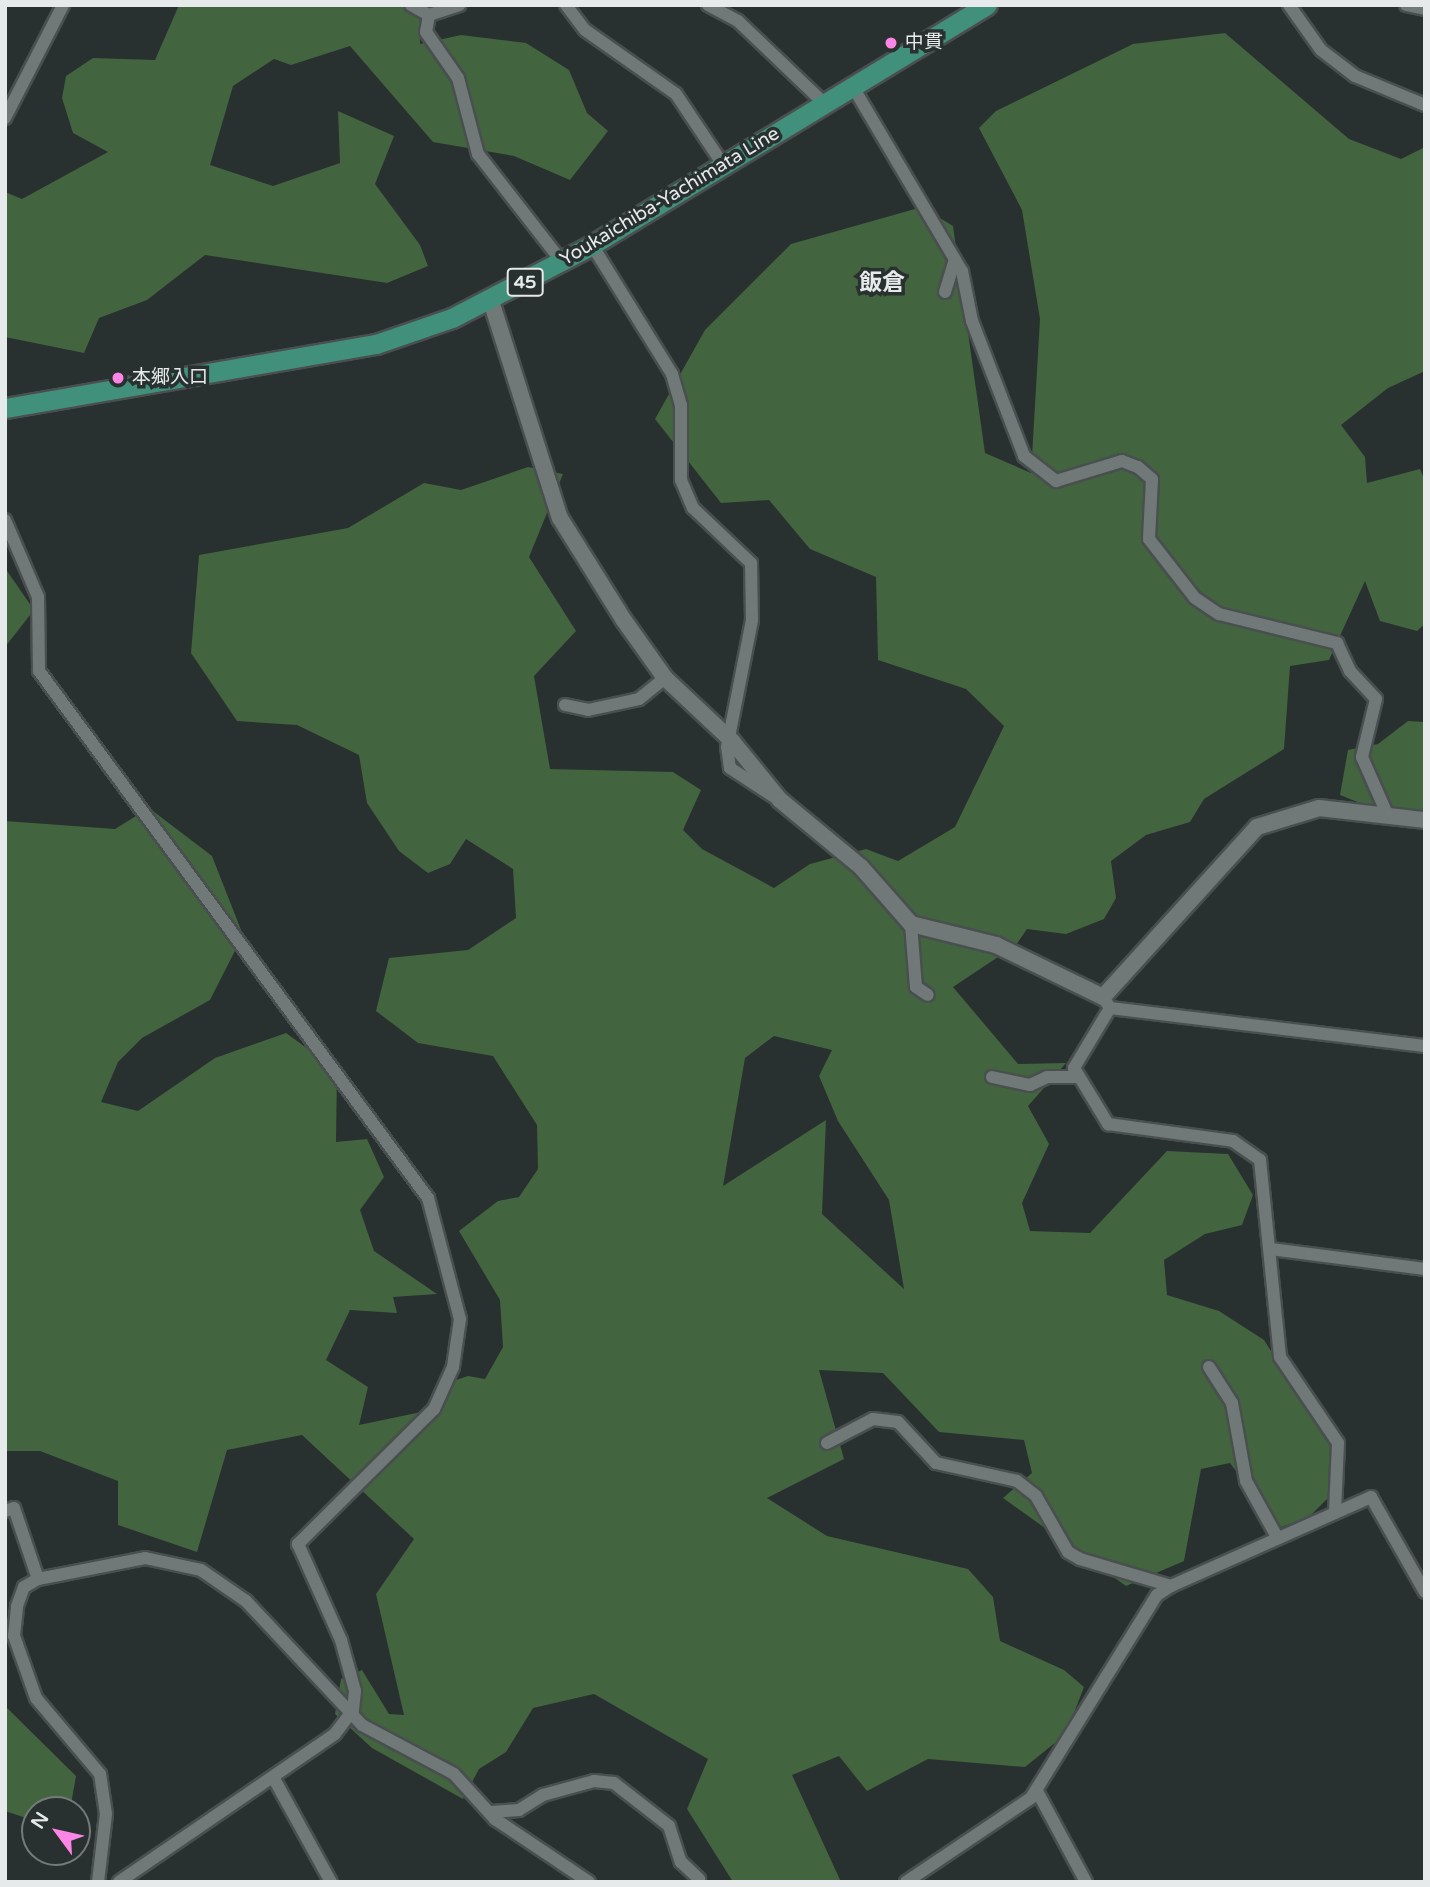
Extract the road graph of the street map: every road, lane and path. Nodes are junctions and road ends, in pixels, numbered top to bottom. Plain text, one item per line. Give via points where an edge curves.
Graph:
1 (63, 5) edge
2 (411, 5) edge
3 (459, 5) edge
4 (987, 5) edge
5 (1289, 5) edge
6 (1406, 5) edge
7 (714, 6) edge
8 (574, 7) edge
9 (1425, 9) edge
10 (429, 15) junction
11 (853, 88) junction
12 (825, 104) junction
13 (1425, 106) edge
14 (5, 118) edge
15 (723, 166) junction
16 (592, 245) junction
17 (955, 259) junction
18 (562, 262) junction
19 (945, 292) dead end
20 (491, 301) junction
21 (5, 408) edge
22 (5, 520) edge
23 (665, 678) junction
24 (565, 705) dead end
25 (732, 741) junction
26 (1388, 816) junction
27 (1425, 820) edge
28 (911, 924) junction
29 (928, 995) dead end
30 (1107, 1002) junction
31 (1425, 1046) edge
32 (992, 1077) dead end
33 (1076, 1077) junction
34 (1271, 1249) junction
35 (1425, 1269) edge
36 (1209, 1367) dead end
37 (827, 1443) dead end
38 (5, 1511) edge
39 (1335, 1513) junction
40 (1277, 1537) junction
41 (38, 1579) junction
42 (1171, 1586) junction
43 (1425, 1592) edge
44 (353, 1710) junction
45 (273, 1777) junction
46 (1037, 1791) junction
47 (491, 1812) junction
48 (699, 1879) dead end
49 (97, 1882) edge
50 (119, 1882) edge
51 (331, 1882) edge
52 (589, 1882) edge
53 (906, 1882) edge
54 (1086, 1882) edge

1 - 14 street
2 - 10 street
3 - 10 street
4 - 11 main road, Youkaichiba-Yachimata Line / 45
5 - 13 street via 1321,50 1355,76
6 - 9 street
7 - 12 street via 792,68
8 - 15 street via 585,30 676,94
10 - 18 street via 426,32 458,78 478,154
11 - 12 main road, Youkaichiba-Yachimata Line / 45
11 - 17 street
12 - 15 main road, Youkaichiba-Yachimata Line / 45
15 - 16 main road, Youkaichiba-Yachimata Line / 45
16 - 18 main road, Youkaichiba-Yachimata Line / 45
16 - 25 street via 672,374 681,405 681,480 693,508 751,563 752,620
17 - 19 street
17 - 26 street via 1024,456 1056,481 1122,461 1138,467 1152,479 1149,539 1195,598 1219,614 1337,643 1350,671 1376,699 1362,757
18 - 20 main road, Youkaichiba-Yachimata Line / 45
20 - 21 main road, Youkaichiba-Yachimata Line / 45 via 376,344
20 - 23 street via 560,518
22 - 44 street via 38,597 39,671 304,1022 428,1198 438,1227 460,1319 447,1387 434,1409 298,1544 341,1640 355,1692
23 - 24 street via 639,699 588,710
23 - 25 street
25 - 28 street via 780,800 861,867
26 - 27 street
26 - 30 street via 1319,808 1257,827
28 - 29 street via 916,987
28 - 30 street via 996,945
30 - 31 street
30 - 33 street via 1074,1068
32 - 33 street via 1030,1085 1047,1077
33 - 34 street via 1108,1124 1250,1147 1263,1168
34 - 35 street
34 - 39 street via 1284,1367 1338,1443
36 - 40 street via 1233,1403 1246,1481
37 - 42 street via 873,1419 898,1422 936,1463 1017,1481 1036,1496 1068,1552
38 - 41 street via 14,1508
39 - 40 street
39 - 43 street via 1371,1497
40 - 42 street
41 - 44 street via 128,1559 201,1570 278,1628
41 - 49 street via 24,1587 14,1636 36,1698 100,1774 106,1814
42 - 46 street via 1157,1595
44 - 45 street via 335,1734
44 - 47 street via 362,1725 454,1773
45 - 50 street
45 - 51 street
46 - 53 street
46 - 54 street
47 - 48 street via 519,1810 543,1795 594,1781 614,1783 669,1826 681,1862
47 - 52 street

